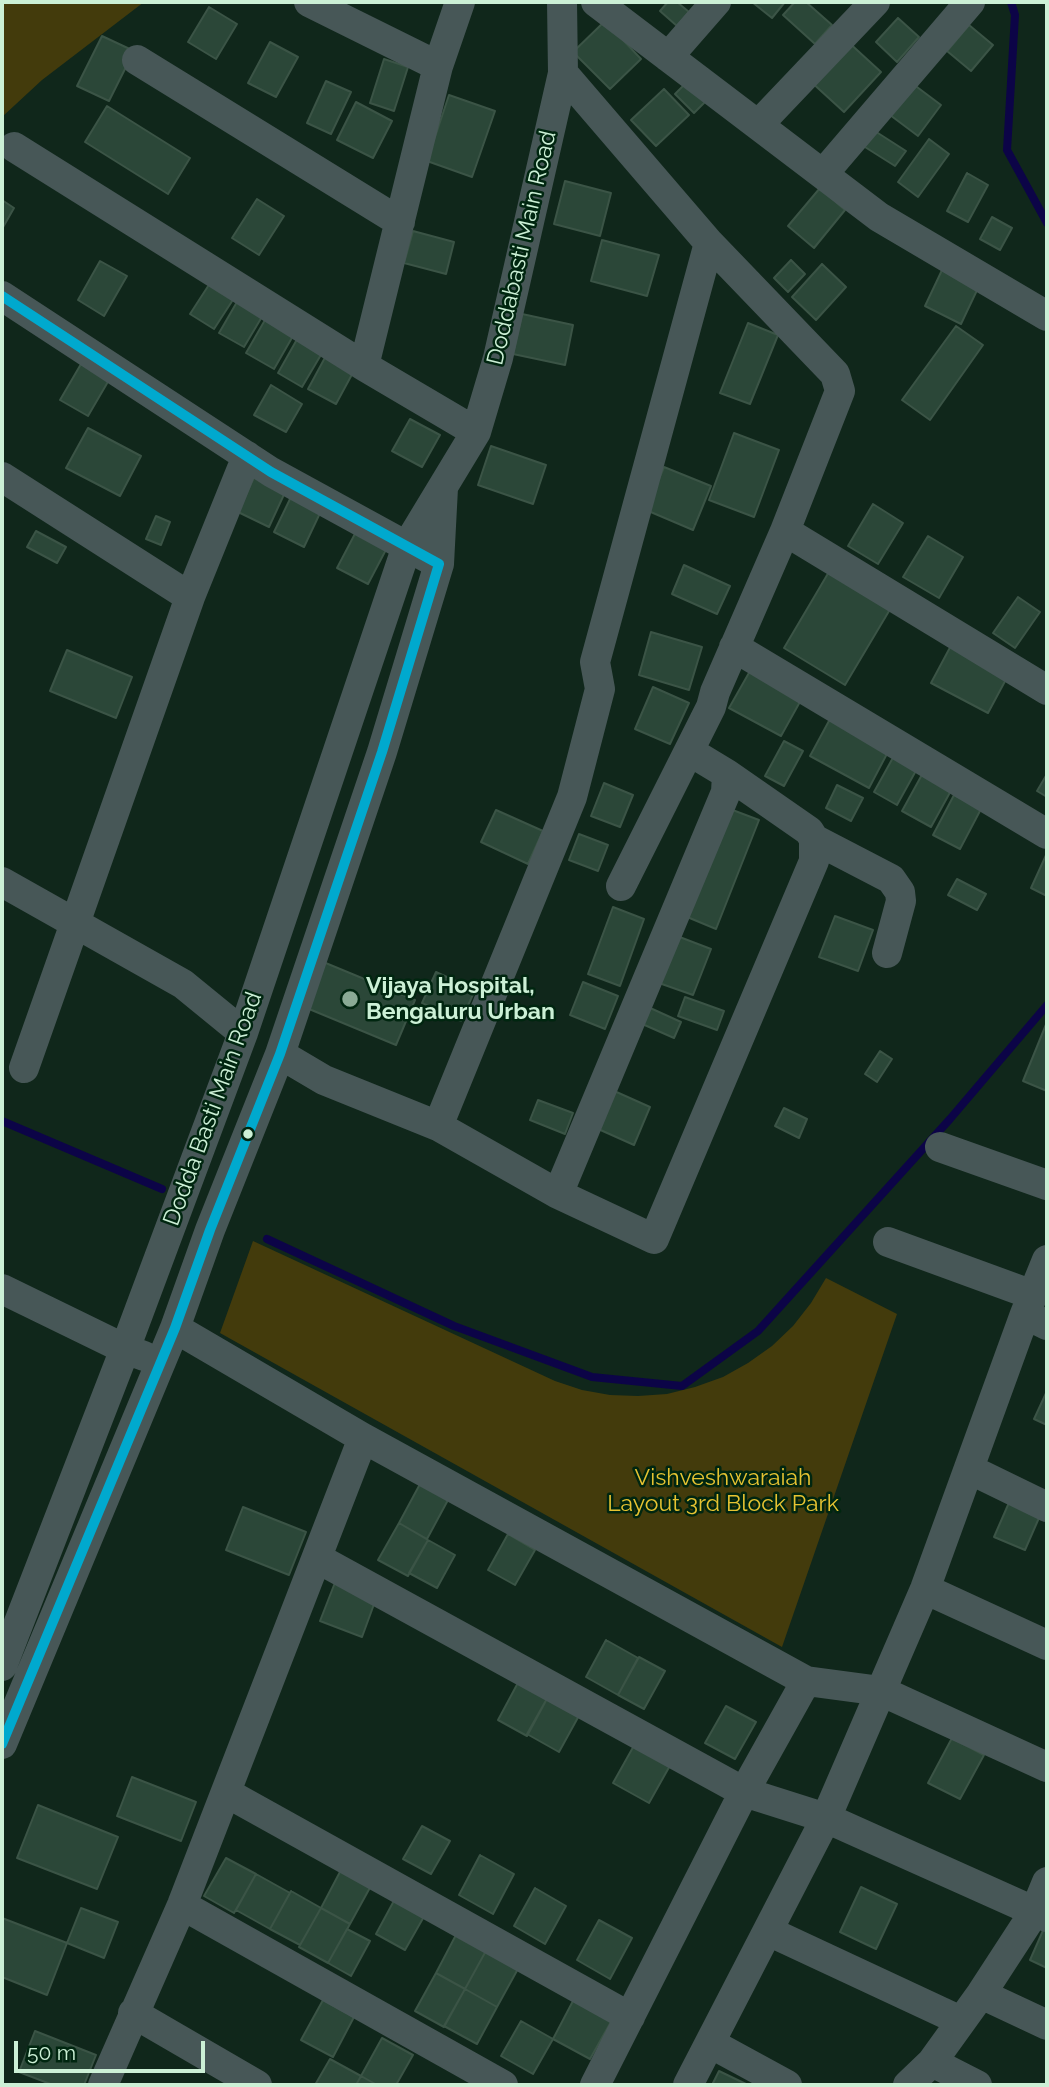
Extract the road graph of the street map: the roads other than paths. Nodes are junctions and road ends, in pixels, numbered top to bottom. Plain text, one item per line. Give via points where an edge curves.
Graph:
1 (309, 2) edge
2 (460, 2) edge
3 (562, 2) edge
4 (596, 2) edge
5 (716, 2) edge
6 (875, 2) edge
7 (970, 2) edge
8 (668, 57) junction
9 (136, 60) dead end
10 (438, 66) junction
11 (563, 73) junction
12 (758, 125) junction
13 (14, 147) dead end
14 (823, 174) junction
15 (400, 222) junction
16 (709, 243) junction
17 (2, 296) edge
18 (1047, 316) edge
19 (364, 366) junction
20 (476, 432) junction
21 (247, 456) junction
22 (2, 477) edge
23 (444, 484) junction
24 (785, 531) junction
25 (407, 546) junction
26 (439, 564) junction
27 (190, 597) junction
28 (734, 647) junction
29 (1047, 690) edge
30 (689, 751) junction
31 (727, 774) junction
32 (1047, 834) edge
33 (814, 839) junction
34 (2, 882) edge
35 (621, 886) dead end
36 (76, 923) junction
37 (887, 953) dead end
38 (243, 1033) junction
39 (280, 1054) junction
40 (24, 1068) dead end
41 (438, 1126) junction
42 (940, 1147) dead end
43 (1047, 1185) edge
44 (558, 1194) junction
45 (888, 1242) dead end
46 (1047, 1260) edge
47 (2, 1289) edge
48 (1035, 1311) edge
49 (175, 1328) junction
50 (125, 1349) junction
51 (160, 1362) junction
52 (363, 1438) junction
53 (969, 1469) junction
54 (1047, 1507) edge
55 (317, 1558) junction
56 (925, 1589) junction
57 (1047, 1644) edge
58 (2, 1666) edge
59 (806, 1681) junction
60 (881, 1691) junction
61 (2, 1744) edge
62 (1047, 1767) edge
63 (744, 1791) junction
64 (227, 1793) junction
65 (825, 1818) junction
66 (1047, 1882) edge
67 (182, 1905) junction
68 (1041, 1914) edge
69 (768, 1931) junction
70 (981, 1994) junction
71 (134, 2013) junction
72 (630, 2017) junction
73 (961, 2021) junction
74 (1047, 2025) edge
75 (710, 2043) junction
76 (932, 2062) junction
77 (103, 2085) edge
78 (257, 2085) edge
79 (503, 2085) edge
80 (595, 2085) edge
81 (688, 2085) edge
82 (787, 2085) edge
83 (908, 2085) edge
84 (977, 2085) edge

1 - 10 street
2 - 10 street
3 - 11 street, Doddabasti Main Road
4 - 8 street
5 - 8 street
6 - 12 street
7 - 14 street
8 - 12 street
9 - 15 street
10 - 15 street
11 - 16 street
11 - 20 street, Doddabasti Main Road via 498,358
12 - 14 street
13 - 19 street
14 - 18 street via 879,217
15 - 19 street
16 - 24 street via 835,374 841,391
16 - 41 street via 595,662 600,689 572,797
17 - 21 street
19 - 20 street
20 - 23 street, Doddabasti Main Road
21 - 25 street
21 - 27 street
22 - 27 street
23 - 25 street, Dodda Basti Main Road
23 - 26 street, Dodda Basti Main Road
24 - 28 street
24 - 29 street
25 - 26 street
25 - 38 street, Dodda Basti Main Road
26 - 39 street, Dodda Basti Main Road via 382,752
27 - 36 street
28 - 30 street
28 - 32 street
30 - 31 street
30 - 35 street
31 - 33 street
31 - 44 street via 726,792
33 - 37 street via 891,879 900,892
33 - 44 street via 814,861 654,1239
34 - 36 street
36 - 38 street via 183,984
36 - 40 street
38 - 50 street, Dodda Basti Main Road
39 - 41 street via 324,1080
39 - 49 street, Dodda Basti Main Road
41 - 44 street
42 - 43 street
45 - 48 street
46 - 48 street
47 - 50 street
48 - 53 street
49 - 51 street, Dodda Basti Main Road
49 - 52 street
50 - 51 street
50 - 58 street, Dodda Basti Main Road
51 - 61 street, Dodda Basti Main Road
52 - 55 street
52 - 59 street
53 - 54 street
53 - 56 street
55 - 63 street
55 - 64 street
56 - 57 street
56 - 60 street
59 - 60 street
59 - 63 street
60 - 62 street
60 - 65 street
63 - 65 street
63 - 72 street
64 - 67 street
64 - 72 street
65 - 68 street
65 - 69 street
66 - 68 street
67 - 71 street
67 - 79 street
68 - 70 street
69 - 73 street
69 - 75 street
70 - 73 street
70 - 74 street
71 - 77 street
71 - 78 street
72 - 80 street
73 - 76 street
75 - 81 street
75 - 82 street
76 - 83 street
76 - 84 street

